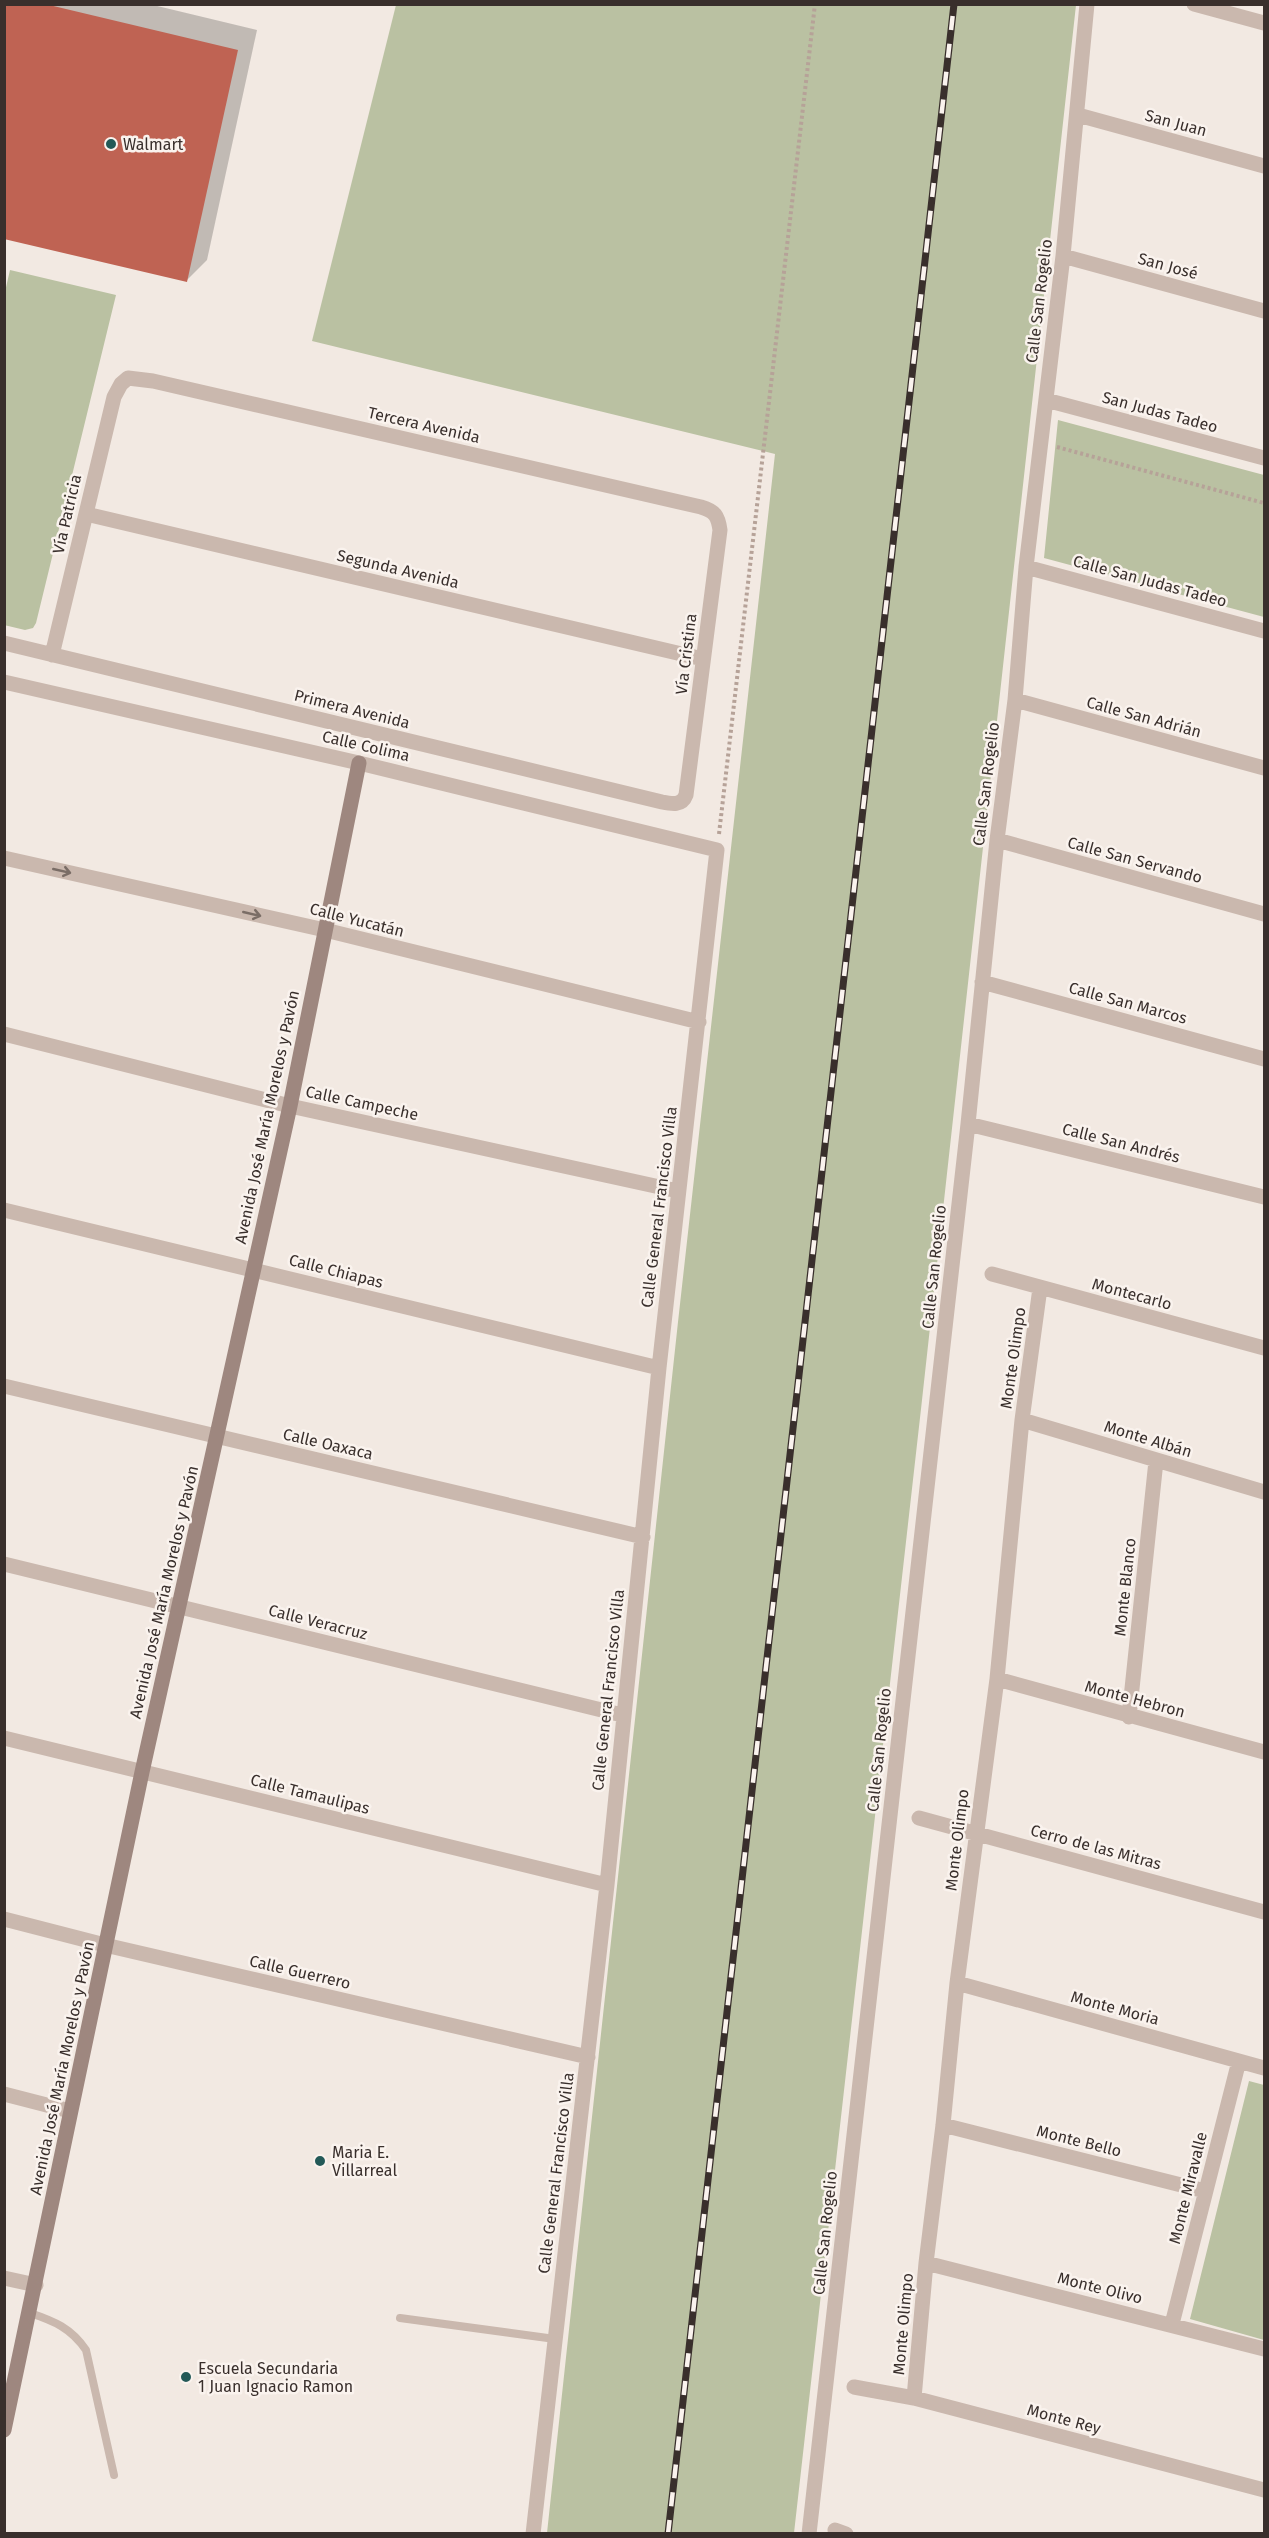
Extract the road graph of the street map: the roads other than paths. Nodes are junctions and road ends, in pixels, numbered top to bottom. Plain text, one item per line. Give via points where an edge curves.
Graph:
1 (1087, 4) edge
2 (1194, 4) edge
3 (1264, 23) edge
4 (1078, 115) junction
5 (1264, 166) edge
6 (1063, 256) junction
7 (1264, 311) edge
8 (120, 384) joint
9 (1046, 400) junction
10 (1264, 458) edge
11 (86, 514) junction
12 (718, 517) joint
13 (1026, 567) junction
14 (1264, 631) edge
15 (4, 644) edge
16 (52, 655) junction
17 (703, 659) junction
18 (4, 682) edge
19 (1015, 700) junction
20 (359, 763) junction
21 (1264, 768) edge
22 (686, 795) joint
23 (997, 840) junction
24 (717, 850) joint
25 (4, 858) edge
26 (1264, 914) edge
27 (325, 930) junction
28 (982, 982) junction
29 (699, 1022) junction
30 (4, 1034) edge
31 (1264, 1059) edge
32 (291, 1106) junction
33 (968, 1124) junction
34 (678, 1191) junction
35 (1264, 1197) edge
36 (4, 1210) edge
37 (253, 1269) junction
38 (992, 1274) dead end
39 (1040, 1288) junction
40 (1264, 1348) edge
41 (659, 1368) junction
42 (4, 1386) edge
43 (1022, 1420) junction
44 (218, 1436) junction
45 (1156, 1461) junction
46 (1264, 1492) edge
47 (643, 1538) junction
48 (4, 1564) edge
49 (180, 1607) junction
50 (997, 1679) junction
51 (622, 1714) junction
52 (1130, 1717) junction
53 (4, 1738) edge
54 (1264, 1752) edge
55 (142, 1772) junction
56 (919, 1818) dead end
57 (975, 1833) junction
58 (607, 1885) junction
59 (1264, 1912) edge
60 (4, 1919) edge
61 (105, 1945) junction
62 (957, 1983) junction
63 (588, 2057) junction
64 (1239, 2061) junction
65 (1264, 2067) edge
66 (4, 2094) edge
67 (70, 2111) junction
68 (943, 2125) junction
69 (1205, 2192) junction
70 (926, 2263) junction
71 (4, 2278) edge
72 (36, 2285) junction
73 (30, 2313) junction
74 (400, 2318) dead end
75 (1172, 2324) junction
76 (555, 2339) junction
77 (1264, 2349) edge
78 (854, 2387) dead end
79 (914, 2398) junction
80 (4, 2430) edge
81 (114, 2475) dead end
82 (1264, 2490) edge
83 (533, 2534) edge
84 (809, 2534) edge

1 - 4 street, Calle San Rogelio
2 - 3 street
4 - 5 street, San Juan
4 - 6 street, Calle San Rogelio
6 - 7 street, San José
6 - 9 street, Calle San Rogelio
8 - 11 street, Vía Patricia
8 - 12 street, Tercera Avenida via 128,378 153,381 701,507
9 - 10 street, San Judas Tadeo
9 - 13 street, Calle San Rogelio
11 - 16 street, Vía Patricia
11 - 17 street, Segunda Avenida
12 - 17 street, Vía Cristina via 720,530
13 - 14 street, Calle San Judas Tadeo
13 - 19 street, Calle San Rogelio
15 - 16 street, Primera Avenida
16 - 22 street, Primera Avenida via 662,802 680,803
17 - 22 street, Vía Cristina
18 - 20 street, Calle Colima
19 - 21 street, Calle San Adrián
19 - 23 street, Calle San Rogelio
20 - 24 street, Calle Colima
20 - 27 street, Avenida José María Morelos y Pavón
23 - 26 street, Calle San Servando
23 - 28 street, Calle San Rogelio
24 - 29 street, Calle General Francisco Villa
25 -> 27 street, Calle Yucatán
27 - 29 street, Calle Yucatán
27 - 32 street, Avenida José María Morelos y Pavón
28 - 31 street, Calle San Marcos
28 - 33 street, Calle San Rogelio
29 - 34 street, Calle General Francisco Villa
30 - 32 street, Calle Campeche
32 - 34 street, Calle Campeche
32 - 37 street, Avenida José María Morelos y Pavón
33 - 35 street, Calle San Andrés
33 - 84 street, Calle San Rogelio
34 - 41 street, Calle General Francisco Villa
36 - 37 street, Calle Chiapas
37 - 41 street, Calle Chiapas
37 - 44 street, Avenida José María Morelos y Pavón
38 - 39 street, Montecarlo
39 - 40 street, Montecarlo
39 - 43 street, Monte Olimpo
41 - 47 street, Calle General Francisco Villa
42 - 44 street, Calle Oaxaca
43 - 45 street, Monte Albán
43 - 50 street, Monte Olimpo
44 - 47 street, Calle Oaxaca
44 - 49 street, Avenida José María Morelos y Pavón
45 - 46 street, Monte Albán
45 - 52 street, Monte Blanco
47 - 51 street, Calle General Francisco Villa
48 - 49 street, Calle Veracruz
49 - 51 street, Calle Veracruz
49 - 55 street, Avenida José María Morelos y Pavón
50 - 52 street, Monte Hebron
50 - 57 street, Monte Olimpo
51 - 58 street, Calle General Francisco Villa
52 - 54 street, Monte Hebron
53 - 55 street, Calle Tamaulipas
55 - 58 street, Calle Tamaulipas
55 - 61 street, Avenida José María Morelos y Pavón
56 - 57 street, Cerro de las Mitras
57 - 59 street, Cerro de las Mitras
57 - 62 street, Monte Olimpo
58 - 63 street, Calle General Francisco Villa
60 - 61 street, Calle Guerrero
61 - 63 street, Calle Guerrero
61 - 67 street, Avenida José María Morelos y Pavón
62 - 64 street, Monte Moria
62 - 68 street, Monte Olimpo
63 - 76 street, Calle General Francisco Villa
64 - 65 street, Monte Moria
64 - 69 street, Monte Miravalle
66 - 67 street
67 - 72 street, Avenida José María Morelos y Pavón
68 - 69 street, Monte Bello
68 - 70 street, Monte Olimpo
69 - 75 street, Monte Miravalle
70 - 75 street, Monte Olivo
70 - 79 street, Monte Olimpo
71 - 72 street
72 - 73 street, Avenida José María Morelos y Pavón
73 - 80 street, Avenida José María Morelos y Pavón
73 - 81 lane via 66,2327 86,2350
74 - 76 lane
75 - 77 street, Monte Olivo
76 - 83 street, Calle General Francisco Villa
78 - 79 street, Monte Rey
79 - 82 street, Monte Rey

